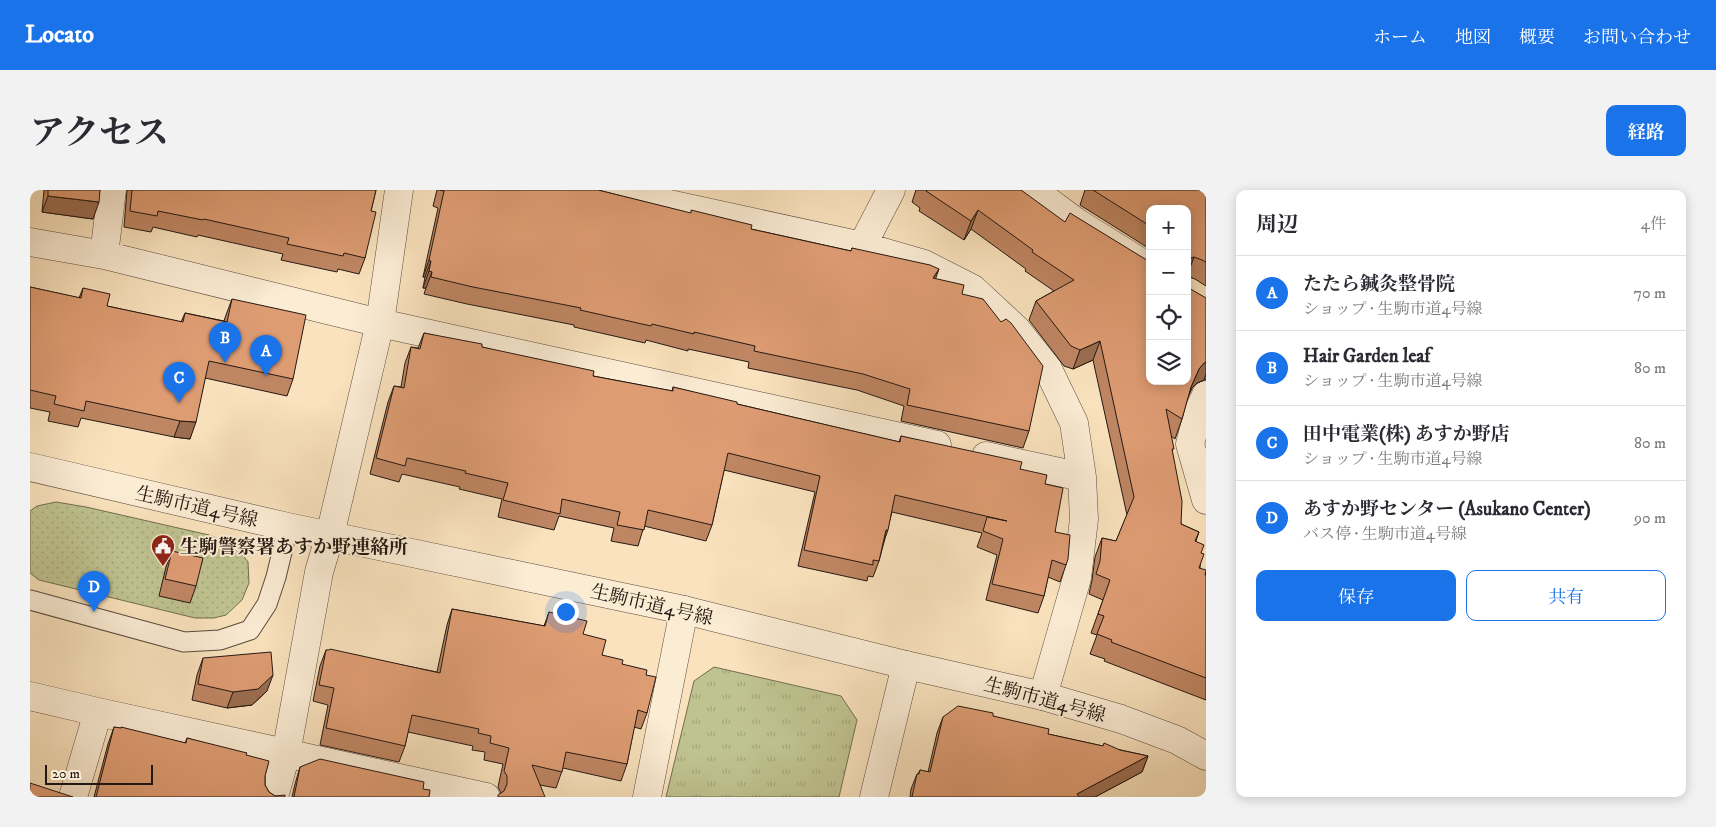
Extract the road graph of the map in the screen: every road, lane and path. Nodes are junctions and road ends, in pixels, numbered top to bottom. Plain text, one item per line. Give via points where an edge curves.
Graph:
1 (112, 190) edge
2 (398, 190) edge
3 (605, 190) edge
4 (891, 190) edge
5 (1033, 190) edge
6 (30, 242) edge
7 (862, 246) junction
8 (104, 255) junction
9 (1146, 266) edge
10 (380, 323) junction
11 (1206, 395) edge
12 (30, 467) edge
13 (1082, 477) junction
14 (1206, 500) edge
15 (288, 527) junction
16 (330, 535) junction
17 (30, 600) edge
18 (684, 610) junction
19 (906, 665) junction
20 (30, 696) edge
21 (1043, 696) junction
22 (98, 712) junction
23 (286, 754) junction
24 (1206, 756) edge
25 (469, 795) edge
26 (73, 797) edge
27 (274, 797) edge
28 (647, 797) edge
29 (874, 797) edge

1 - 8 street
2 - 10 street
3 - 7 street
4 - 7 street
5 - 9 street via 1076,222
6 - 8 street
7 - 13 street via 924,264 973,289 1016,329 1048,369 1074,423
8 - 10 street
10 - 13 street
10 - 16 street
11 - 14 street via 1190,444
12 - 15 street, 生駒市道4号線
13 - 21 street via 1084,519 1077,578
15 - 16 street, 生駒市道4号線
15 - 17 lane via 267,604 250,630 220,640 184,642
16 - 18 street, 生駒市道4号線
16 - 23 street via 319,572
18 - 19 street, 生駒市道4号線
18 - 28 street
19 - 21 street, 生駒市道4号線
19 - 29 street
20 - 22 street
21 - 24 street, 生駒市道4号線 via 1121,719 1177,740
22 - 23 street
22 - 26 street
23 - 25 street
23 - 27 street

